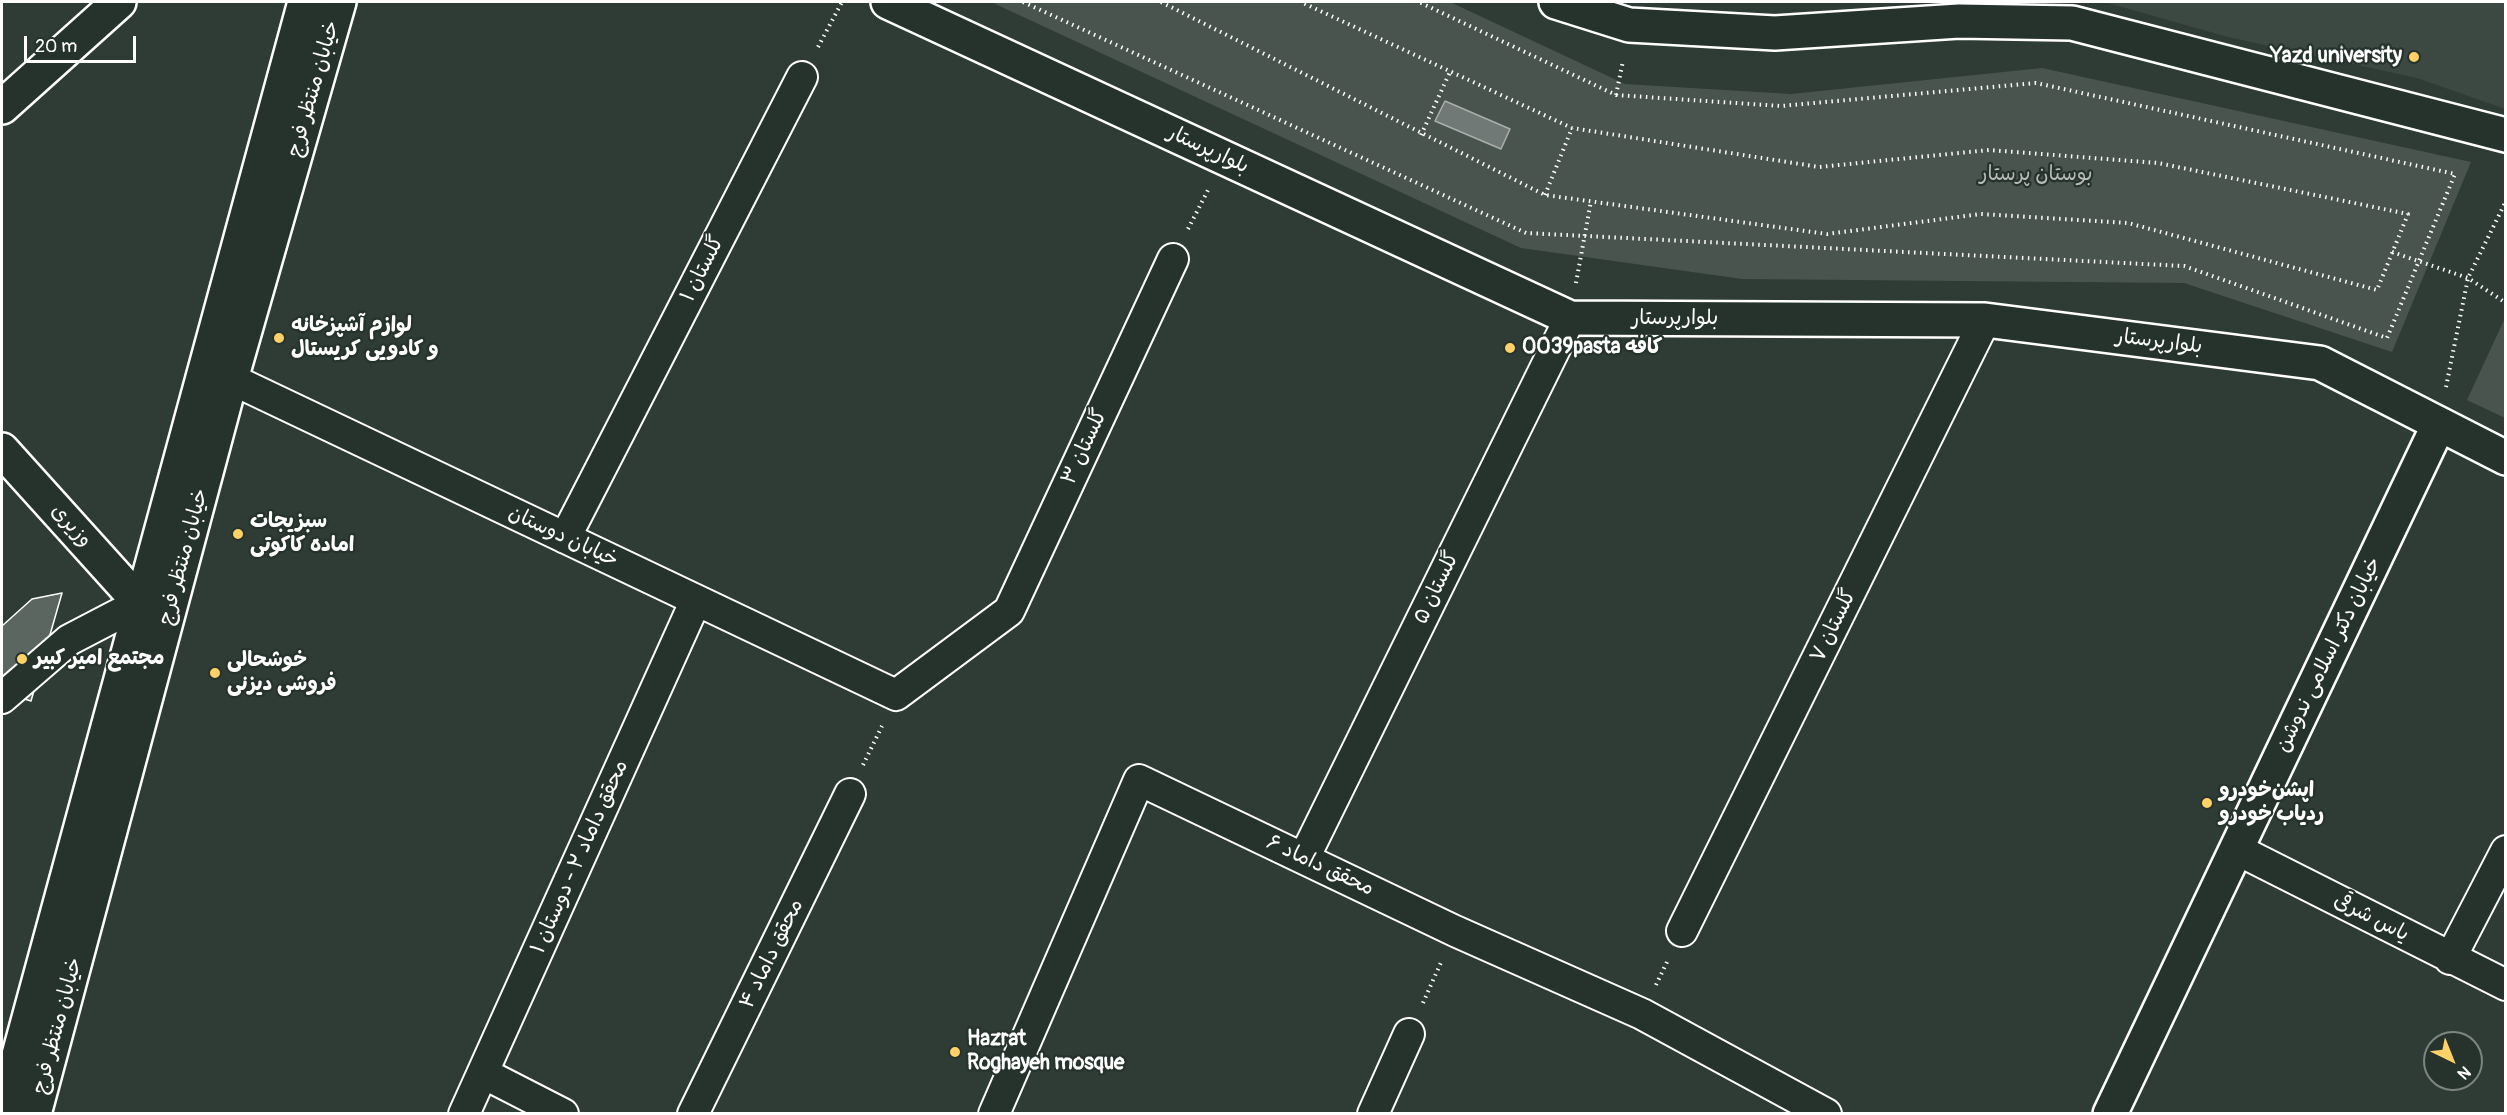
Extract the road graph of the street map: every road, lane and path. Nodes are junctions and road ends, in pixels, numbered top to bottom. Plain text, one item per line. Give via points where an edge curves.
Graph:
1 (119, 2) edge
2 (305, 2) edge
3 (339, 2) edge
4 (842, 2) edge
5 (888, 2) edge
6 (1023, 2) edge
7 (1161, 2) edge
8 (1301, 2) edge
9 (1419, 2) edge
10 (1556, 2) edge
11 (1450, 72) junction
12 (802, 77) joint
13 (2, 107) edge
14 (1572, 128) junction
15 (1421, 135) junction
16 (2505, 135) edge
17 (1224, 158) junction
18 (1545, 195) junction
19 (1591, 201) junction
20 (2505, 201) edge
21 (2392, 252) junction
22 (1173, 259) joint
23 (2419, 260) junction
24 (2468, 278) junction
25 (2505, 303) edge
26 (1570, 318) junction
27 (1985, 320) junction
28 (231, 379) junction
29 (2439, 424) junction
30 (2, 450) edge
31 (2505, 458) edge
32 (565, 538) junction
33 (696, 600) junction
34 (140, 603) junction
35 (896, 695) junction
36 (2, 699) edge
37 (850, 794) joint
38 (2236, 849) junction
39 (2505, 851) edge
40 (1304, 858) junction
41 (1455, 931) junction
42 (1682, 931) joint
43 (2450, 959) junction
44 (2505, 985) edge
45 (1642, 1014) junction
46 (1409, 1034) joint
47 (483, 1073) junction
48 (3, 1113) edge
49 (34, 1113) edge
50 (464, 1113) edge
51 (563, 1113) edge
52 (693, 1113) edge
53 (993, 1113) edge
54 (1373, 1113) edge
55 (1826, 1113) edge
56 (2110, 1113) edge

1 - 13 street
2 - 34 street, خیابان منتظر فرج
3 - 28 street, خیابان منتظر فرج
4 - 12 path
5 - 17 street, بلوارپرستار
6 - 23 path via 1526,233 2184,266 2387,338
7 - 15 path
8 - 11 path
9 - 23 path via 1616,95 1781,106 2036,83 2455,174
10 - 16 street via 1629,25 1775,33 1959,21 2072,23
11 - 14 path
11 - 15 path
12 - 32 street, گلستان ۱
14 - 18 path
14 - 21 path via 1819,167 1989,150 2158,163 2408,214
15 - 18 path
17 - 22 path
17 - 26 street, بلوارپرستار
18 - 19 path
19 - 21 path via 1827,234 1981,214 2128,223 2377,290
19 - 26 path
20 - 24 path
21 - 23 path
22 - 35 street, گلستان ۳ via 1009,611
23 - 24 path
24 - 25 path
24 - 29 path
26 - 27 street, بلوارپرستار
26 - 40 street, گلستان ۵
27 - 29 street, بلوارپرستار via 2320,363
27 - 42 street, گلستان ۷
28 - 32 street, خیابان دوستان
28 - 49 street, خیابان منتظر فرج
29 - 31 street, بلوارپرستار
29 - 38 street, خيابان دکتر اسلامی ندوشن
30 - 34 street, وزیری
32 - 33 street, خیابان دوستان
33 - 35 street, خیابان دوستان
33 - 47 street, محقق داماد ۲ - دوستان ۱
34 - 36 street via 69,640
34 - 48 street, خیابان منتظر فرج
35 - 37 path
37 - 52 street, محقق داماد ۴
38 - 43 street, یاس شرقی
38 - 56 street, خيابان دکتر اسلامی ندوشن
39 - 43 street
40 - 41 street, محقق داماد ۶
40 - 53 street, محقق داماد ۶ via 1139,780
41 - 45 street, محقق داماد ۶
41 - 46 path
42 - 45 path
43 - 44 street, یاس شرقی
45 - 55 street, محقق داماد ۶
46 - 54 street
47 - 50 street, محقق داماد ۲ - دوستان ۱
47 - 51 street

